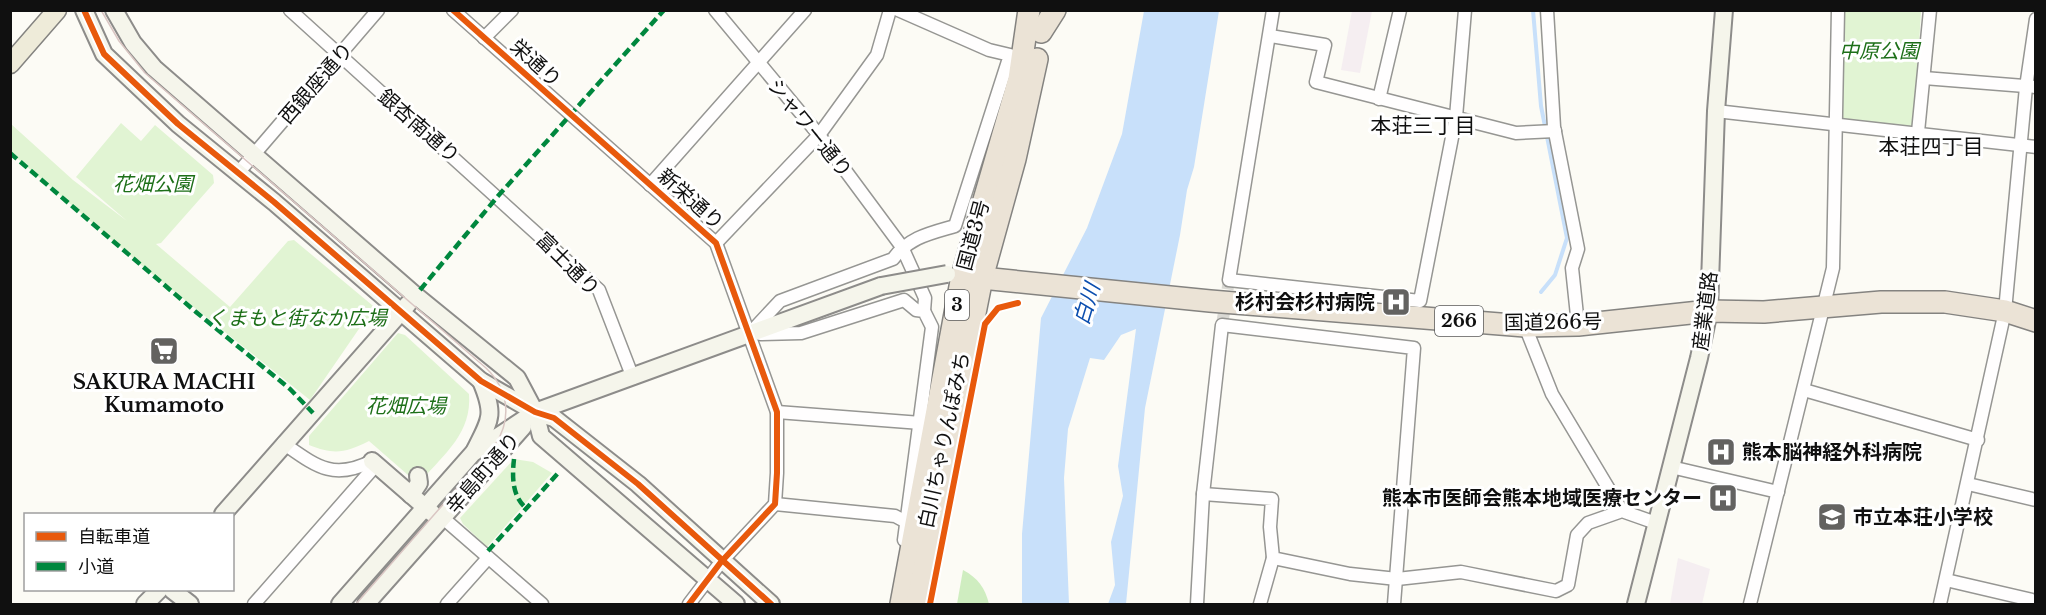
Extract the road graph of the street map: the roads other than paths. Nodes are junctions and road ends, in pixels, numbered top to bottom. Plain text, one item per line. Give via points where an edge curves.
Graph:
1 (57, 10) edge
2 (84, 10) edge
3 (114, 10) edge
4 (290, 10) edge
5 (378, 10) edge
6 (453, 10) edge
7 (512, 10) edge
8 (715, 10) edge
9 (805, 10) edge
10 (890, 10) edge
11 (898, 10) edge
12 (1029, 10) edge
13 (1043, 10) edge
14 (1055, 10) edge
15 (1273, 10) edge
16 (1400, 10) edge
17 (1465, 10) edge
18 (1547, 10) edge
19 (1724, 10) edge
20 (1838, 10) edge
21 (1930, 10) edge
22 (2036, 19) edge
23 (1041, 32) junction
24 (1270, 36) junction
25 (484, 38) junction
26 (339, 56) junction
27 (758, 63) junction
28 (10, 64) edge
29 (1923, 78) junction
30 (2031, 87) edge
31 (1380, 99) junction
32 (1716, 111) junction
33 (570, 116) joint
34 (1456, 117) junction
35 (1836, 122) junction
36 (1555, 131) junction
37 (1918, 132) junction
38 (819, 135) junction
39 (2022, 145) junction
40 (2036, 147) edge
41 (254, 155) junction
42 (238, 173) junction
43 (650, 185) junction
44 (498, 196) joint
45 (716, 243) junction
46 (902, 247) junction
47 (964, 276) junction
48 (415, 296) junction
49 (1824, 305) junction
50 (1709, 310) junction
51 (924, 311) junction
52 (2005, 311) junction
53 (401, 312) junction
54 (2036, 321) edge
55 (1578, 325) junction
56 (1525, 326) junction
57 (749, 334) junction
58 (633, 378) junction
59 (481, 381) junction
60 (1804, 390) junction
61 (535, 412) junction
62 (777, 412) junction
63 (921, 423) junction
64 (1978, 440) junction
65 (283, 443) junction
66 (473, 453) junction
67 (374, 463) junction
68 (1671, 467) junction
69 (418, 476) dead end
70 (1968, 484) junction
71 (1778, 492) junction
72 (1203, 494) junction
73 (411, 495) junction
74 (2036, 500) edge
75 (775, 504) junction
76 (425, 508) junction
77 (1622, 511) junction
78 (224, 513) edge
79 (443, 518) junction
80 (1656, 523) junction
81 (911, 524) junction
82 (488, 558) junction
83 (1273, 558) junction
84 (721, 562) junction
85 (1397, 579) junction
86 (1946, 580) junction
87 (703, 586) junction
88 (158, 591) edge
89 (173, 591) edge
90 (2036, 601) edge
91 (537, 603) edge
92 (907, 603) edge
93 (146, 604) edge
94 (190, 604) edge
95 (254, 604) edge
96 (340, 604) edge
97 (366, 604) edge
98 (447, 604) edge
99 (689, 604) edge
100 (736, 604) edge
101 (771, 604) edge
102 (1197, 604) edge
103 (1260, 604) edge
104 (1394, 604) edge
105 (1636, 604) edge
106 (1750, 604) edge
107 (1940, 604) edge

1 - 28 main road
2 - 42 street via 104,54 136,87
3 - 41 street via 133,44 154,68
4 - 26 street, 銀杏南通り
5 - 26 street, 西銀座通り
6 - 25 street, 栄通り
7 - 25 street
8 - 27 street, シャワー通り
9 - 27 street
10 - 38 street via 878,55
11 - 46 street via 989,50 1010,55 955,226 916,237
12 - 47 highway, 国道3号 / 3 via 1019,79
13 - 23 highway, 国道3号 / 3
14 - 23 highway, 3
15 - 24 street
16 - 31 street
17 - 34 street
18 - 36 street
19 - 32 street, 産業道路
20 - 35 street
21 - 29 street
22 - 30 street
23 - 47 highway, 国道3号 / 3 via 1015,159
24 - 31 street via 1325,45 1316,82
24 - 34 street via 1229,280 1420,302
25 - 33 street, 栄通り
26 - 41 street, 西銀座通り
26 - 44 street, 銀杏南通り
27 - 38 street, シャワー通り
27 - 43 street
29 - 30 street
29 - 37 street
30 - 39 street
31 - 34 street
32 - 35 street
32 - 50 street, 産業道路
33 - 43 street, 新栄通り
34 - 36 street via 1516,133
35 - 37 street
35 - 49 street via 1833,268
36 - 55 street via 1578,249 1572,267
37 - 39 street
38 - 45 street
38 - 46 street, シャワー通り
39 - 40 street
39 - 52 street
41 - 42 street, 西銀座通り
41 - 48 street
42 - 53 street
43 - 45 street, 新栄通り
44 - 58 street, 富士通り via 599,290
45 - 57 street, 新栄通り
46 - 51 street, シャワー通り via 925,298
46 - 57 street via 893,259 780,301
47 - 56 highway, 国道266号 / 266 via 1210,301
47 - 57 street, bridge via 881,286
47 - 81 highway, 国道3号 / 3
47 - 92 highway, 国道3号 / 3
48 - 53 street
48 - 61 street via 517,378
49 - 50 highway, 国道266号 / 266 via 1764,312
49 - 52 highway, 国道266号 / 266 via 1944,302
49 - 60 street
50 - 55 highway, 国道266号 / 266
50 - 68 street, 産業道路
51 - 57 street via 904,300 801,333
51 - 63 street, シャワー通り via 932,327
52 - 54 highway, 国道266号 / 266
52 - 64 street
53 - 59 street
53 - 65 street
55 - 56 highway, 国道266号 / 266
56 - 77 street via 1552,394
57 - 58 street
57 - 62 street, 新栄通り
58 - 61 street
59 - 61 street
59 - 66 street via 491,403 489,423
60 - 64 street
60 - 71 street
61 - 66 street, 辛島町通り
61 - 79 street, 辛島町通り
61 - 84 street via 554,418 638,484
61 - 87 street via 540,436
62 - 63 street
62 - 75 street
63 - 81 street, シャワー通り
64 - 70 street
65 - 67 street via 328,471
65 - 78 street
66 - 76 street, 辛島町通り
67 - 73 street
67 - 95 street
68 - 71 street
68 - 80 street, 産業道路
69 - 73 street via 419,483
70 - 74 street
70 - 86 street
71 - 106 street
72 - 83 street via 1272,500
72 - 85 street via 1222,325 1414,348
72 - 102 street
73 - 76 street
75 - 81 street via 895,516
75 - 84 street
76 - 79 street
76 - 96 street, 辛島町通り
77 - 80 street
77 - 85 street via 1588,523 1577,535 1568,585 1556,591 1461,572
79 - 82 street
79 - 97 street, 辛島町通り
80 - 105 street, 産業道路
81 - 92 highway, 国道3号 / 3
82 - 91 street
82 - 98 street
83 - 85 street
83 - 103 street
84 - 87 street
84 - 101 street
85 - 104 street
86 - 90 street
86 - 107 street
87 - 99 street
87 - 100 street
88 - 93 street
89 - 94 street

